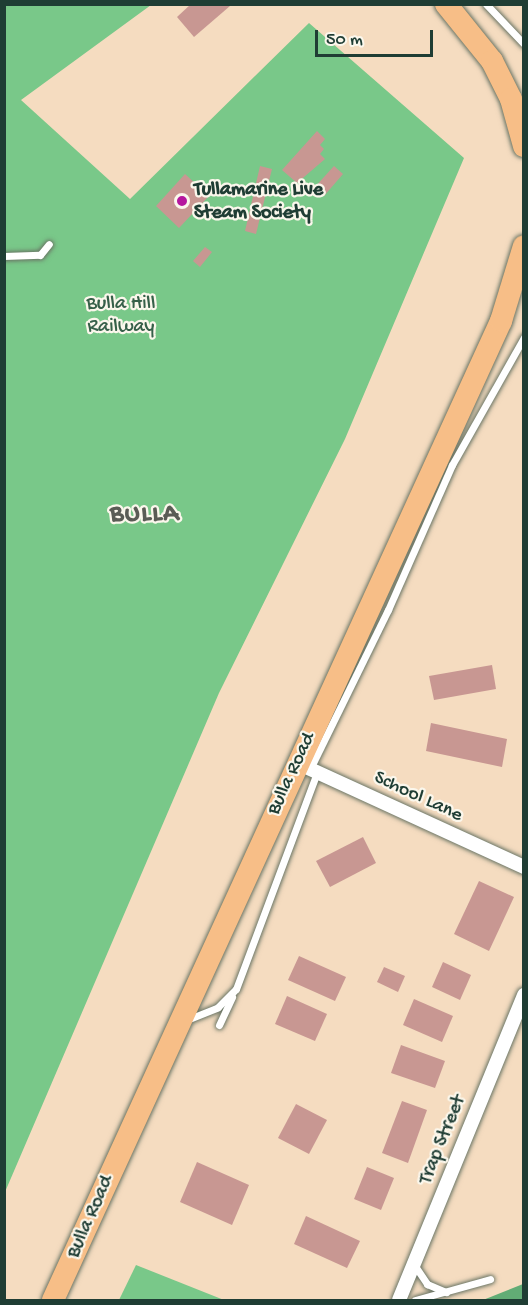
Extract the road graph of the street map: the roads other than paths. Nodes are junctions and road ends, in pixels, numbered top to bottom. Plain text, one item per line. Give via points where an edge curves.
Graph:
1 (446, 4) edge
2 (486, 4) edge
3 (524, 44) edge
4 (524, 146) edge
5 (49, 244) dead end
6 (524, 246) edge
7 (4, 256) edge
8 (524, 337) edge
9 (308, 768) junction
10 (524, 867) edge
11 (236, 989) junction
12 (524, 995) edge
13 (219, 1025) dead end
14 (176, 1028) junction
15 (414, 1263) junction
16 (490, 1279) dead end
17 (450, 1292) junction
18 (53, 1300) edge
19 (399, 1300) edge
20 (415, 1300) edge

1 - 4 main road via 492,61 511,99
2 - 3 lane
5 - 7 lane via 40,255
6 - 9 main road, Bulla Road via 501,321
8 - 9 lane, Bulla Road via 452,465 388,610
9 - 10 street, School Lane
9 - 11 lane
9 - 14 main road, Bulla Road
11 - 13 lane
11 - 14 lane via 218,1007
12 - 15 street, Trap Street
14 - 18 main road, Bulla Road
15 - 17 lane via 427,1284
15 - 19 street, Trap Street
16 - 17 lane
17 - 20 lane

